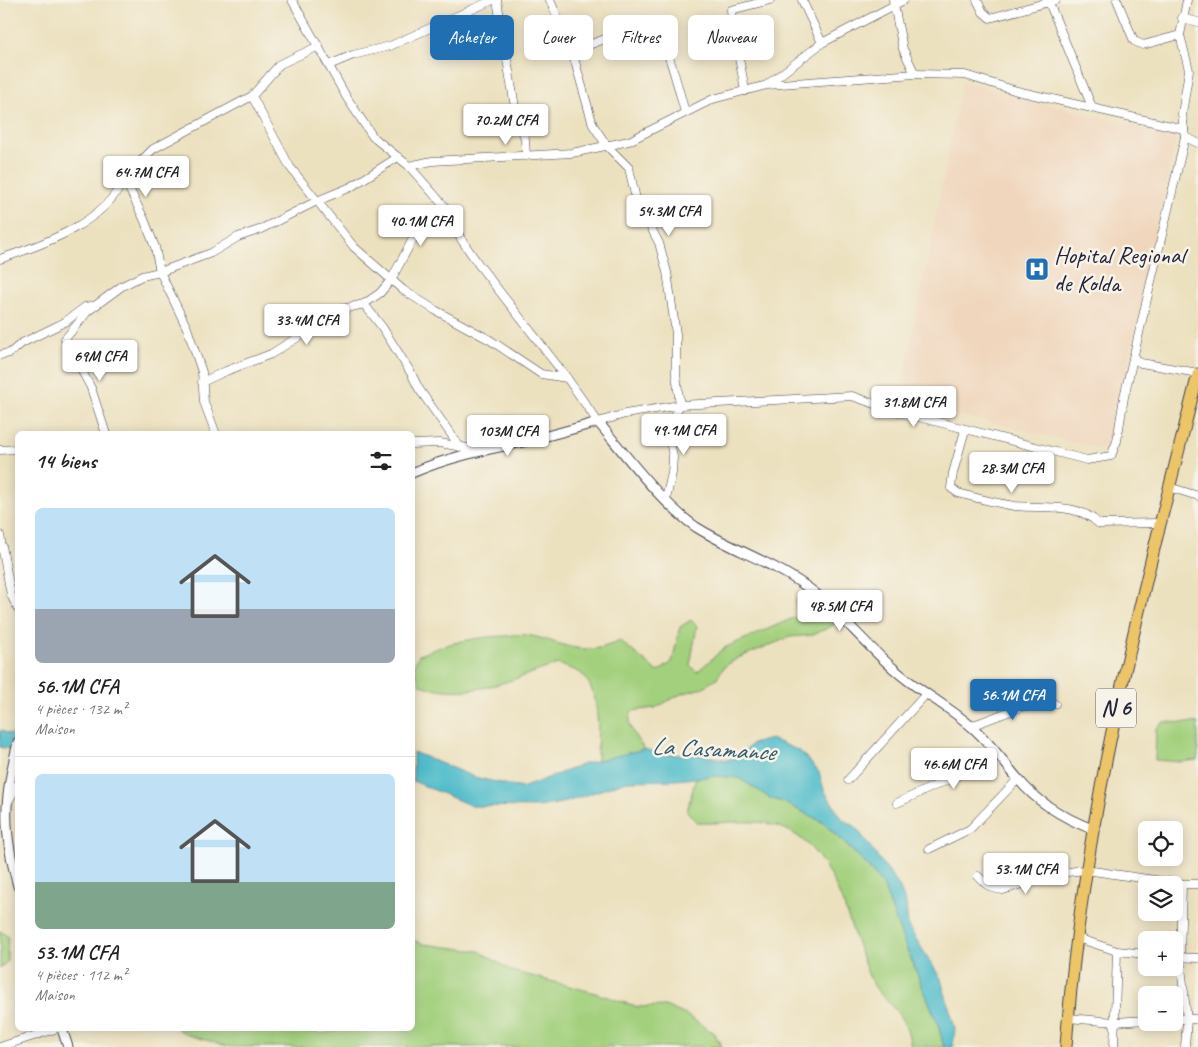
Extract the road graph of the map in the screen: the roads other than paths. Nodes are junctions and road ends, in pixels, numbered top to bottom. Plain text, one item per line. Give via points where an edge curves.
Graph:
1 (292, 0) edge
2 (493, 0) edge
3 (497, 0) edge
4 (550, 0) edge
5 (770, 0) edge
6 (802, 0) edge
7 (904, 0) edge
8 (977, 0) edge
9 (1117, 0) edge
10 (1187, 0) edge
11 (1051, 1) edge
12 (895, 3) edge
13 (556, 15) edge
14 (1182, 18) junction
15 (1198, 22) edge
16 (1180, 35) junction
17 (593, 43) edge
18 (822, 43) junction
19 (319, 46) junction
20 (575, 60) edge
21 (330, 64) junction
22 (914, 74) junction
23 (1189, 78) junction
24 (1198, 80) edge
25 (767, 84) junction
26 (745, 90) junction
27 (252, 96) junction
28 (1092, 106) junction
29 (685, 112) junction
30 (1184, 133) junction
31 (1198, 143) edge
32 (607, 146) junction
33 (526, 156) junction
34 (398, 157) junction
35 (409, 166) junction
36 (124, 178) junction
37 (317, 200) junction
38 (445, 207) junction
39 (0, 259) edge
40 (160, 272) junction
41 (391, 280) junction
42 (364, 304) junction
43 (96, 305) junction
44 (0, 354) edge
45 (1133, 358) junction
46 (1198, 373) edge
47 (567, 378) junction
48 (202, 382) junction
49 (680, 405) junction
50 (598, 422) junction
51 (965, 430) junction
52 (105, 431) edge
53 (215, 431) edge
54 (415, 444) edge
55 (460, 447) junction
56 (0, 450) edge
57 (15, 450) edge
58 (478, 450) junction
59 (415, 472) edge
60 (1169, 488) junction
61 (1198, 496) edge
62 (666, 499) junction
63 (1160, 523) junction
64 (0, 535) edge
65 (15, 603) edge
66 (926, 694) junction
67 (1055, 704) dead end
68 (971, 726) junction
69 (994, 748) junction
70 (15, 754) edge
71 (848, 780) dead end
72 (1018, 780) junction
73 (15, 790) edge
74 (897, 803) dead end
75 (6, 808) junction
76 (1092, 829) junction
77 (929, 849) dead end
78 (1086, 870) junction
79 (15, 873) edge
80 (978, 876) dead end
81 (1138, 878) edge
82 (1183, 884) edge
83 (1198, 884) edge
84 (1077, 938) junction
85 (1117, 951) junction
86 (1138, 953) edge
87 (1183, 958) edge
88 (1198, 958) edge
89 (1180, 976) edge
90 (1068, 1018) junction
91 (1183, 1019) edge
92 (1187, 1019) junction
93 (1198, 1019) edge
94 (1138, 1021) edge
95 (1115, 1022) junction
96 (50, 1031) edge
97 (63, 1031) edge
98 (0, 1047) edge
99 (68, 1047) edge
100 (1066, 1047) edge
101 (1114, 1047) edge
102 (1185, 1047) edge

1 - 19 street
2 - 21 street via 390,46
3 - 33 street
4 - 13 street
5 - 26 street via 731,10 733,36
6 - 18 street
7 - 12 street
8 - 11 street via 990,18
9 - 16 street via 1134,40 1143,46
10 - 14 street
11 - 28 street
12 - 18 street
12 - 22 street via 903,49
14 - 15 street
14 - 16 street
16 - 23 street
17 - 29 street via 649,22 655,26 669,57
18 - 25 street
19 - 21 street
19 - 27 street via 280,64
20 - 32 street via 593,126
21 - 34 street via 347,98 373,137
22 - 25 street
22 - 28 street via 965,75 1017,91
23 - 24 street
23 - 30 street via 1182,114
25 - 26 street
26 - 29 street via 713,99
27 - 36 street via 152,149
27 - 37 street via 290,167
28 - 30 street
29 - 32 street via 629,141
30 - 31 street
30 - 45 street
32 - 33 street via 572,153
32 - 49 street via 629,168 636,199 660,243 676,334
33 - 35 street via 432,161
34 - 35 street
34 - 37 street via 368,178
35 - 38 street
36 - 39 street via 114,199 89,221
36 - 40 street via 144,219
37 - 40 street via 211,253
37 - 41 street via 354,247
38 - 41 street via 415,235
38 - 47 street via 478,265
40 - 43 street via 122,286
40 - 48 street via 187,328 202,372
41 - 42 street
41 - 47 street via 541,374
42 - 48 street via 343,309 271,354
42 - 55 street via 388,335 419,389
43 - 44 street via 85,307 66,322 22,343 10,353
43 - 52 street via 65,339 91,388
45 - 46 street via 1141,363
45 - 51 street via 1117,441 1111,456 1087,460
46 - 60 main road, N 6
47 - 50 street
48 - 53 street via 204,402
49 - 50 street
49 - 51 street via 852,396
49 - 62 street via 669,434 673,457
50 - 58 street
50 - 62 street
51 - 63 street via 951,488 958,492 1013,506 1073,509 1090,515 1099,524
54 - 55 street via 440,443
55 - 58 street
56 - 57 street
58 - 59 street
60 - 61 street
60 - 63 main road, N 6
62 - 66 street via 696,526 765,561 814,592 894,670
63 - 76 main road, N 6
64 - 65 street
66 - 68 street
66 - 71 street
67 - 68 street via 1040,700
68 - 69 street
69 - 72 street
69 - 74 street via 964,772
70 - 75 street
72 - 76 street via 1067,819
72 - 77 street via 970,829
73 - 75 street
75 - 79 street via 6,834
76 - 78 main road, N 6
78 - 80 street via 1058,873 1003,890 986,885
78 - 81 street
78 - 84 main road, N 6
82 - 83 street
84 - 85 street
84 - 90 main road, N 6
85 - 86 street
85 - 95 street
87 - 88 street
89 - 92 street
90 - 95 street
90 - 100 main road, N 6
91 - 92 street
92 - 93 street
92 - 102 street
94 - 95 street
95 - 101 street
96 - 98 street
97 - 99 street

